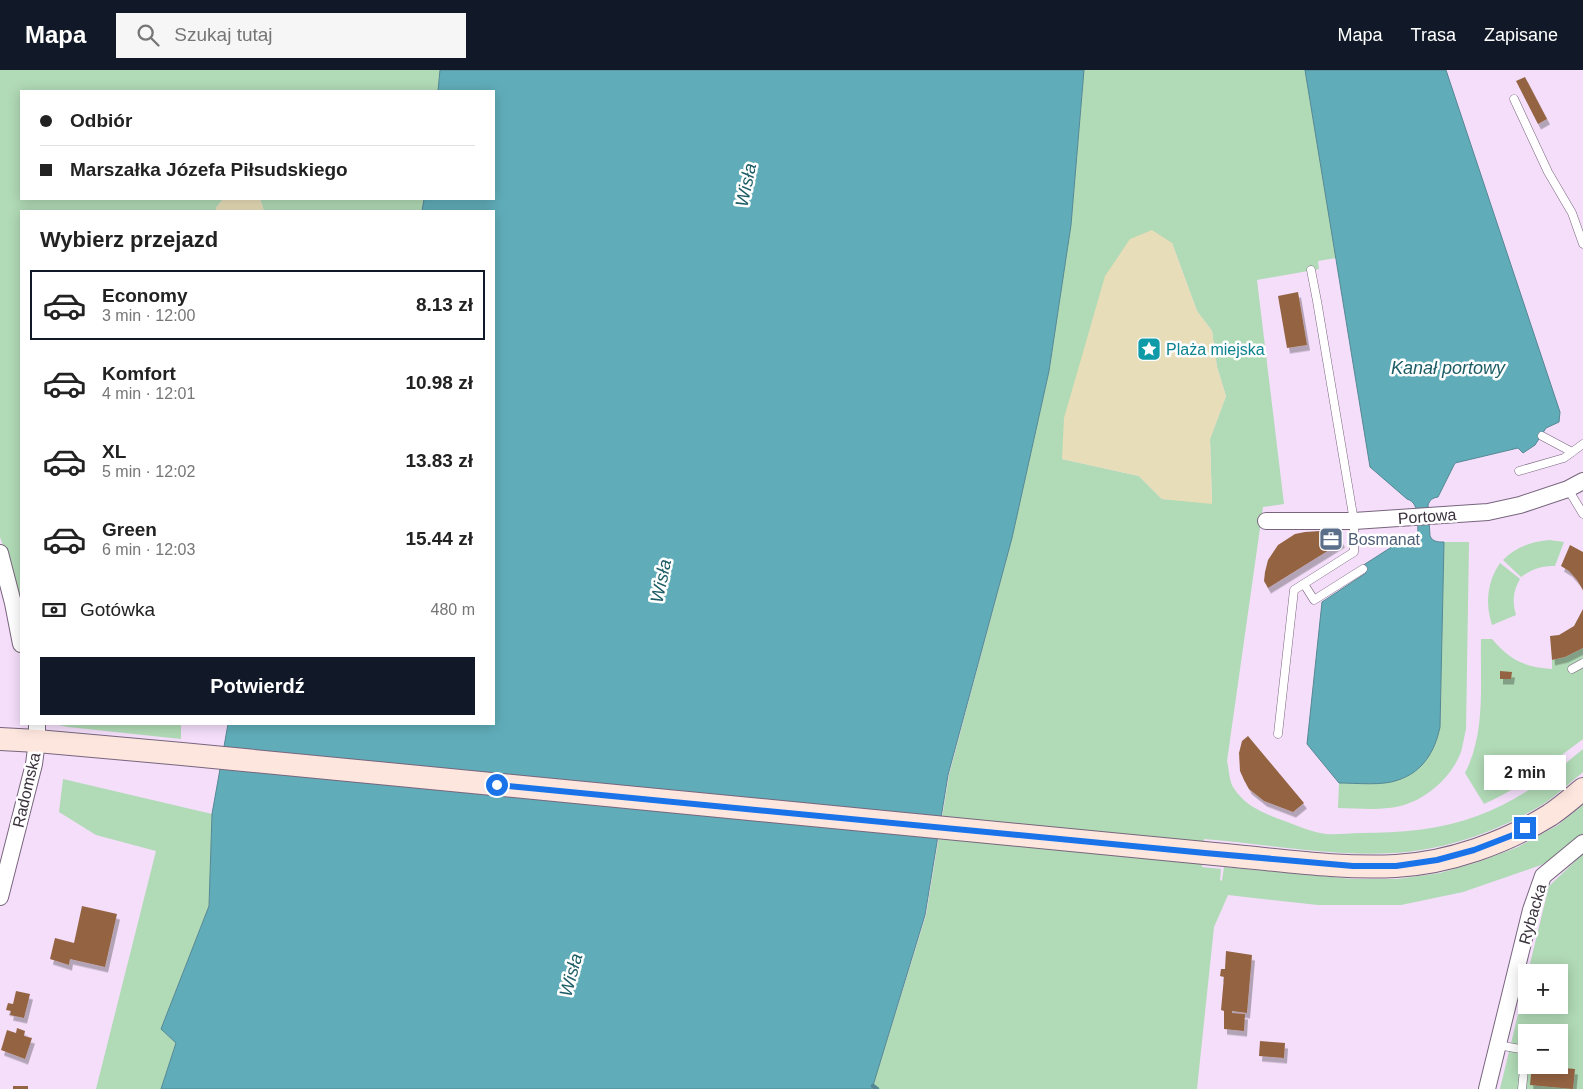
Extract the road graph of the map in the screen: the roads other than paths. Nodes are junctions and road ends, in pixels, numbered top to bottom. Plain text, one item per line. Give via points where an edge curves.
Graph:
1 (1514, 98) dead end
2 (1583, 244) edge
3 (1311, 270) dead end
4 (1542, 436) dead end
5 (1583, 444) edge
6 (1572, 452) junction
7 (1518, 471) dead end
8 (1583, 481) edge
9 (1568, 489) junction
10 (1583, 514) edge
11 (1266, 521) dead end
12 (1354, 521) junction
13 (0, 553) edge
14 (1363, 569) dead end
15 (1304, 584) junction
16 (20, 639) edge
17 (1583, 663) edge
18 (1572, 669) dead end
19 (37, 732) edge
20 (1278, 734) dead end
21 (0, 739) edge
22 (1583, 789) edge
23 (1583, 843) edge
24 (0, 897) edge
25 (1498, 1045) junction
26 (1487, 1089) edge
27 (1522, 1089) edge

1 - 2 lane via 1548,172 1572,213
3 - 12 lane
4 - 6 lane
5 - 6 lane
6 - 7 lane via 1564,458
8 - 9 street, Portowa
9 - 10 lane
9 - 12 street, Portowa via 1488,512
11 - 12 street, Portowa
12 - 15 lane via 1354,552
13 - 16 street
14 - 15 lane via 1314,600
15 - 20 lane via 1294,590
17 - 18 lane
19 - 21 main road, Radomska
19 - 22 main road, Radomska via 182,754 1353,866 1396,866 1474,850 1513,835 1551,814
19 - 24 street, Radomska via 34,764
23 - 25 street, Rybacka via 1543,876 1531,910
25 - 26 street, Rybacka
25 - 27 lane via 1526,1050

